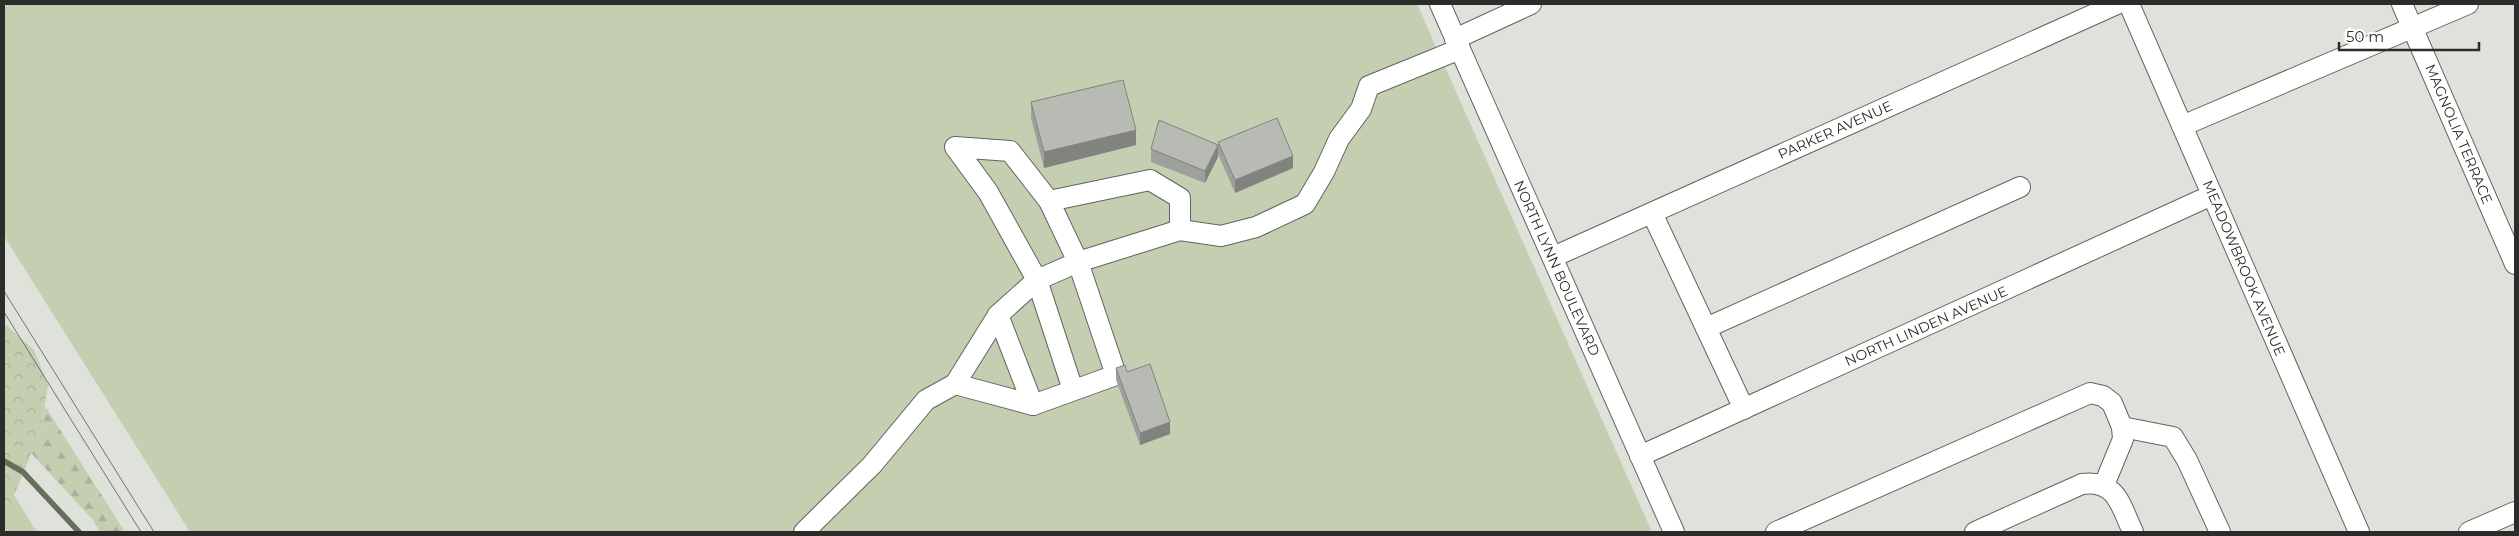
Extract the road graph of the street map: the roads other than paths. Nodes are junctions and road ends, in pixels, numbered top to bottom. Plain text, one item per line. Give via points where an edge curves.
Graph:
1 (1440, 4) edge
2 (1531, 4) edge
3 (2117, 4) edge
4 (2129, 4) edge
5 (2402, 4) edge
6 (2468, 4) edge
7 (2413, 28) junction
8 (1458, 44) junction
9 (2182, 126) junction
10 (2020, 187) dead end
11 (2212, 195) junction
12 (1049, 201) junction
13 (1652, 213) junction
14 (1180, 230) junction
15 (1553, 257) junction
16 (1078, 262) junction
17 (2515, 264) edge
18 (1037, 280) junction
19 (998, 315) junction
20 (1706, 328) junction
21 (954, 384) junction
22 (1073, 390) junction
23 (1033, 405) junction
24 (1744, 409) junction
25 (2122, 427) junction
26 (1640, 456) junction
27 (2102, 485) junction
28 (2515, 512) edge
29 (804, 532) edge
30 (1674, 532) edge
31 (1776, 532) edge
32 (1974, 532) edge
33 (2133, 532) edge
34 (2220, 532) edge
35 (2359, 532) edge
36 (2469, 532) edge

1 - 8 street, NORTH LYNN BOULEVARD
2 - 8 street
3 - 13 street, PARKER AVENUE
4 - 9 street, MEADOWBROOK AVENUE
5 - 7 street, MAGNOLIA TERRACE
6 - 7 street
7 - 9 street
7 - 17 street, MAGNOLIA TERRACE
8 - 14 street via 1369,86 1361,109 1339,140 1305,204 1256,227 1221,236
8 - 15 street, NORTH LYNN BOULEVARD
9 - 11 street, MEADOWBROOK AVENUE
10 - 20 street
11 - 24 street, NORTH LINDEN AVENUE
11 - 35 street, MEADOWBROOK AVENUE
12 - 14 street via 1150,180 1180,198
12 - 16 street
12 - 18 street via 1010,151 956,147 988,192
13 - 15 street, PARKER AVENUE
13 - 20 street
14 - 16 street
15 - 26 street, NORTH LYNN BOULEVARD
16 - 18 street
16 - 22 street via 1116,375
18 - 19 street
18 - 22 street
19 - 21 street
19 - 23 street
20 - 24 street
21 - 23 street
21 - 29 street via 926,400 872,465
22 - 23 street
24 - 26 street, NORTH LINDEN AVENUE
25 - 27 street via 2123,439
25 - 31 street via 2112,403 2103,396 2090,393
25 - 34 street via 2173,438 2187,460
26 - 30 street, NORTH LYNN BOULEVARD
27 - 32 street via 2082,484
27 - 33 street via 2115,495
28 - 36 street

